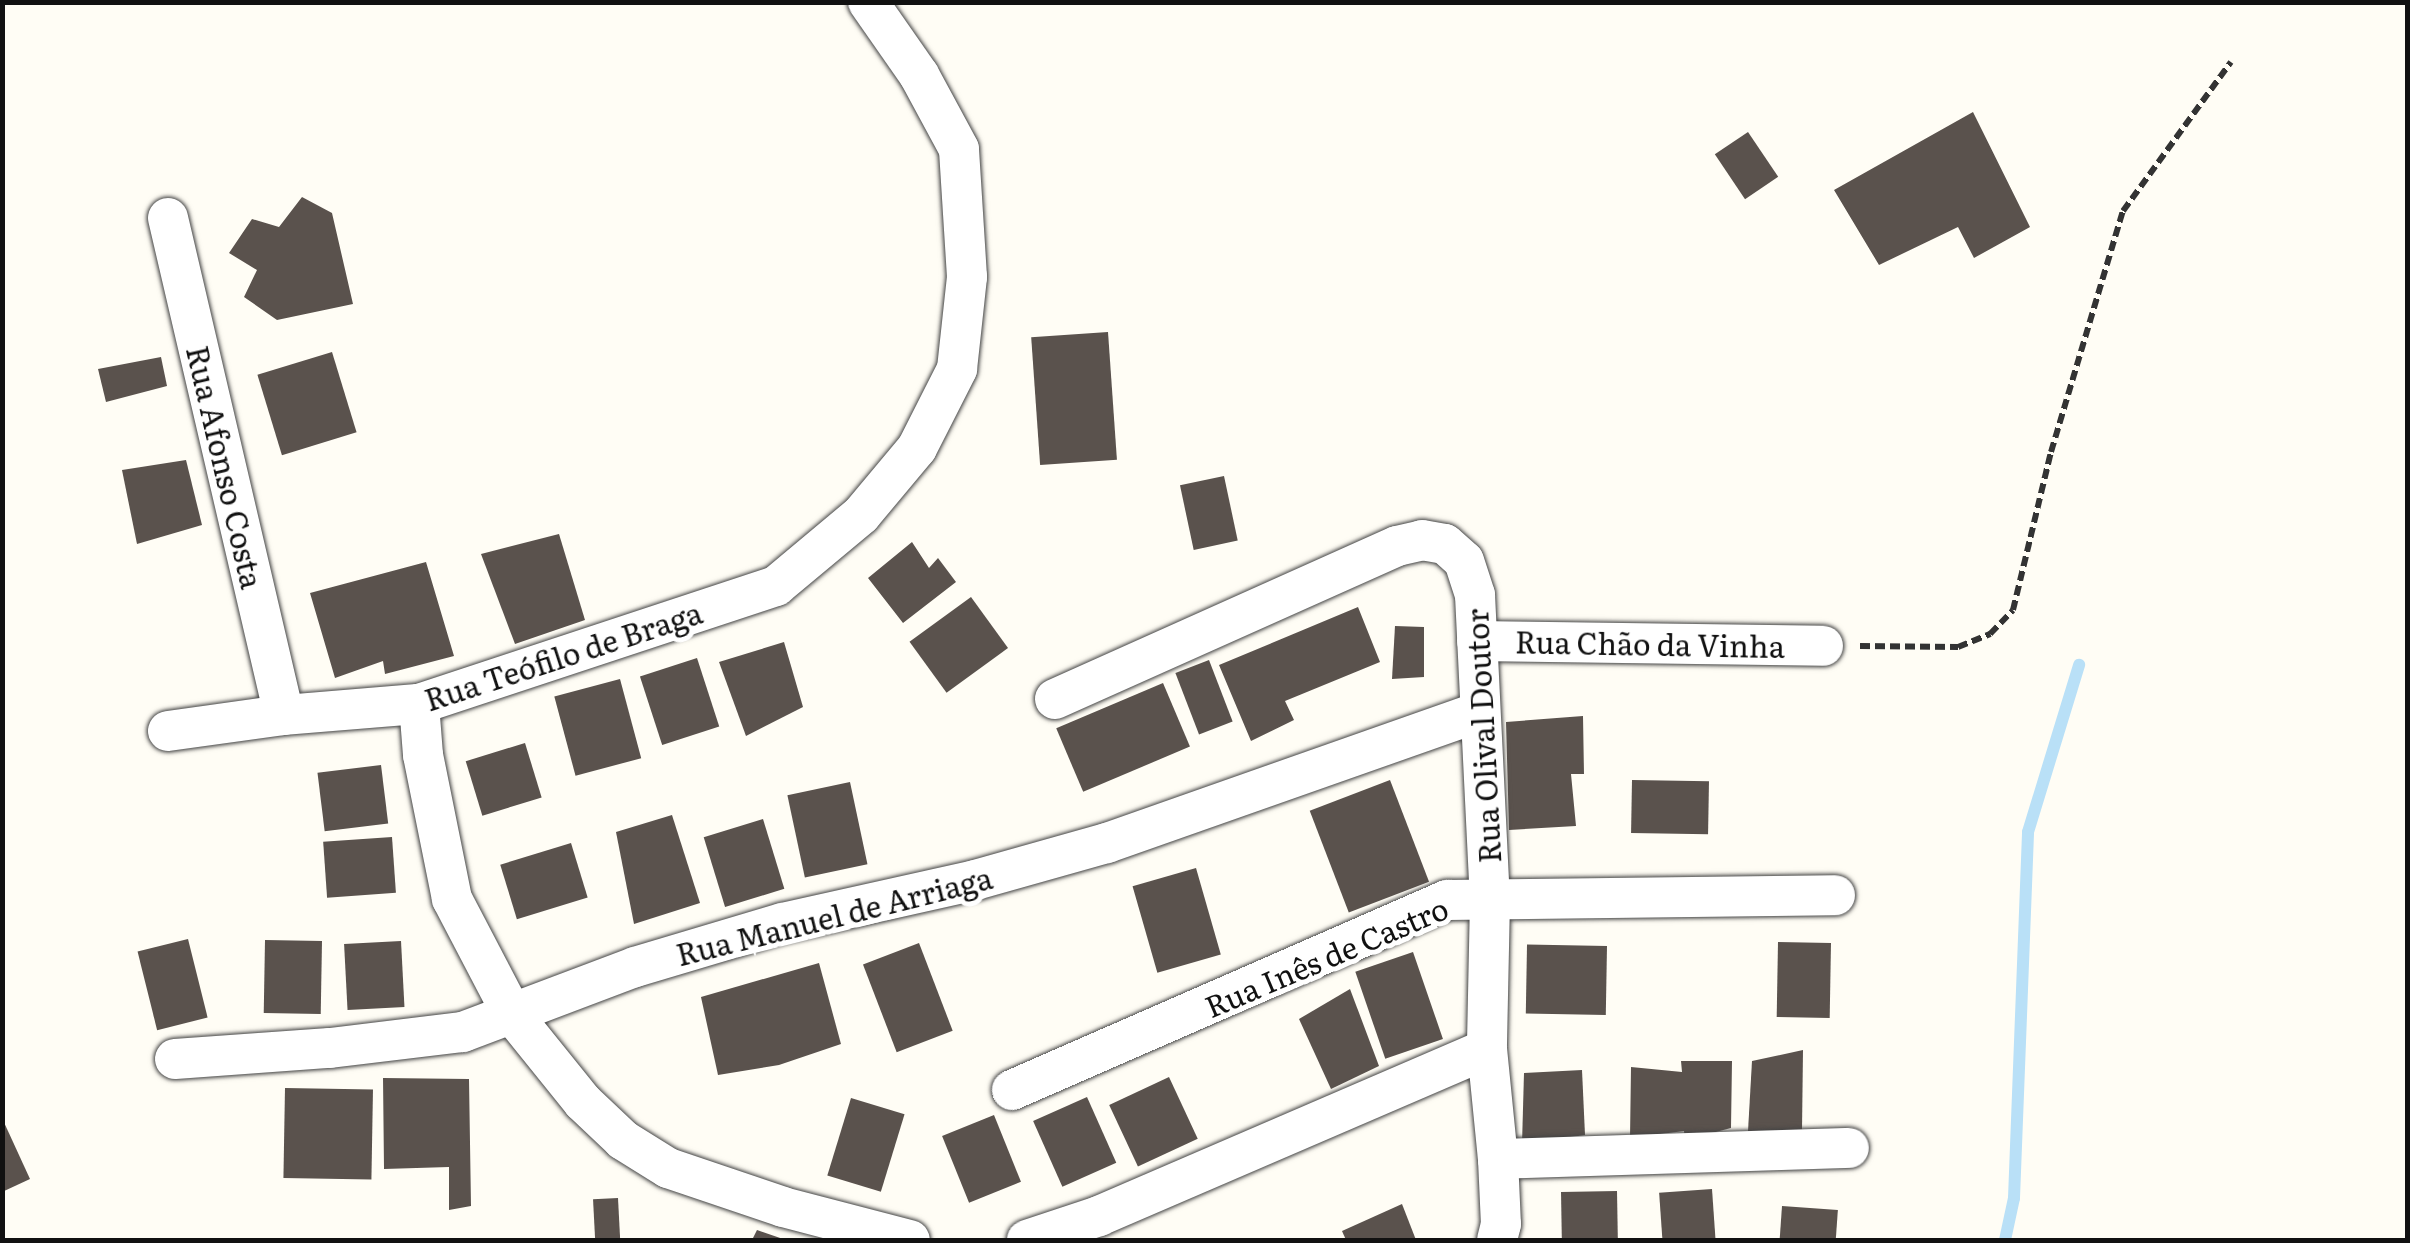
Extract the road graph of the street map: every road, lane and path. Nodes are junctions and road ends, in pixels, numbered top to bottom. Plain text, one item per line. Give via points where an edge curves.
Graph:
1 (868, 2) edge
2 (2231, 62) dead end
3 (168, 218) dead end
4 (1476, 640) junction
5 (1823, 646) joint
6 (1055, 698) dead end
7 (419, 704) junction
8 (1480, 712) junction
9 (284, 715) junction
10 (168, 732) dead end
11 (1835, 894) dead end
12 (1490, 900) junction
13 (512, 1014) junction
14 (1487, 1049) junction
15 (175, 1059) dead end
16 (1012, 1090) dead end
17 (1849, 1148) dead end
18 (1498, 1159) junction
19 (910, 1240) edge
20 (1027, 1240) edge
21 (1497, 1240) edge

1 - 7 street, Rua Teófilo de Braga via 959,148 967,277 957,369 917,448 860,515 776,586
2 - 5 path via 2122,211 2012,610 1990,634 1958,647
3 - 9 street, Rua Afonso Costa
4 - 5 street, Rua Chão da Vinha
4 - 6 street, Rua Olival Doutor via 1464,561 1445,544 1422,540
4 - 8 street, Rua Olival Doutor
7 - 9 street, Rua Teófilo de Braga
7 - 13 street via 452,899
8 - 12 street, Rua Olival Doutor
8 - 13 street, Rua Manuel de Arriaga via 1107,843 783,922 635,966
9 - 10 street, Rua Teófilo de Braga
11 - 12 street, Rua Inês de Castro
12 - 14 street, Rua Olival Doutor
12 - 16 street, Rua Inês de Castro via 1446,900
13 - 15 street, Rua Manuel de Arriaga via 463,1032
13 - 19 street via 583,1102 668,1168
14 - 18 street, Rua Olival Doutor
14 - 20 street via 1098,1216
17 - 18 street
18 - 21 street, Rua Olival Doutor

